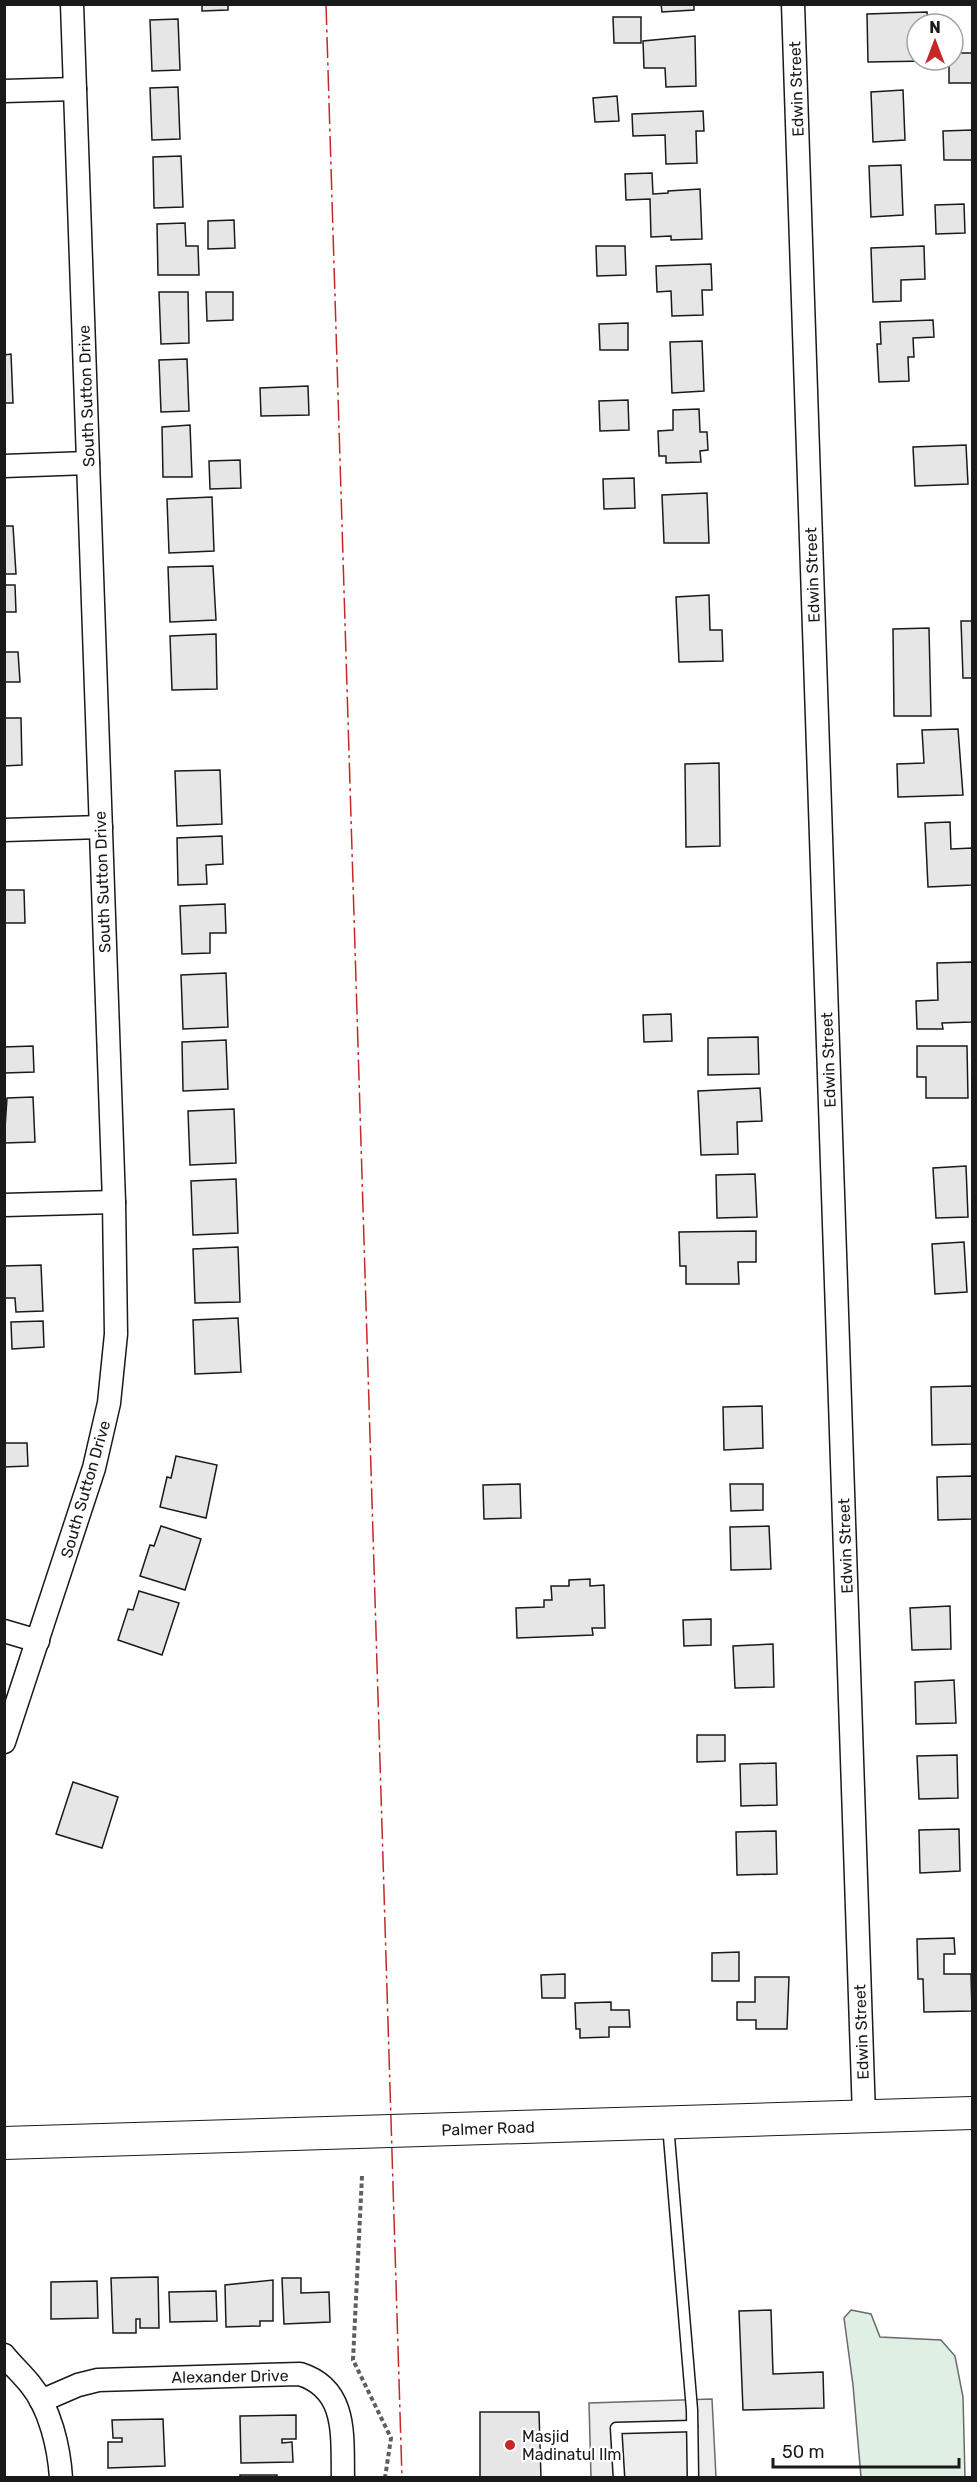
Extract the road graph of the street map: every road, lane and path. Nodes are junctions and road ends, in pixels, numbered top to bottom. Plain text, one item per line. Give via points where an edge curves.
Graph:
1 (72, 4) edge
2 (793, 4) edge
3 (75, 89) junction
4 (4, 91) edge
5 (88, 463) junction
6 (4, 466) edge
7 (101, 827) junction
8 (4, 830) edge
9 (114, 1202) junction
10 (4, 1205) edge
11 (4, 1631) edge
12 (38, 1641) junction
13 (4, 1742) edge
14 (972, 2113) edge
15 (864, 2116) junction
16 (668, 2122) junction
17 (4, 2143) edge
18 (362, 2176) dead end
19 (4, 2355) edge
20 (41, 2401) junction
21 (692, 2426) junction
22 (61, 2478) edge
23 (343, 2478) edge
24 (385, 2478) edge
25 (619, 2478) edge
26 (693, 2478) edge

1 - 3 street, South Sutton Drive
2 - 15 street, Edwin Street
3 - 4 street
3 - 5 street, South Sutton Drive
5 - 6 street
5 - 7 street, South Sutton Drive
7 - 8 street
7 - 9 street, South Sutton Drive
9 - 10 street
9 - 12 street, South Sutton Drive via 116,1334 111,1391 94,1468
11 - 12 street
12 - 13 street, South Sutton Drive
14 - 15 street, Palmer Road
15 - 16 street, Palmer Road
16 - 17 street, Palmer Road
16 - 21 lane
18 - 24 path via 353,2360 391,2438
19 - 20 street
20 - 22 street via 60,2462
20 - 23 street, Alexander Drive via 98,2380 300,2374 324,2386 338,2409
21 - 25 lane via 616,2428
21 - 26 lane

